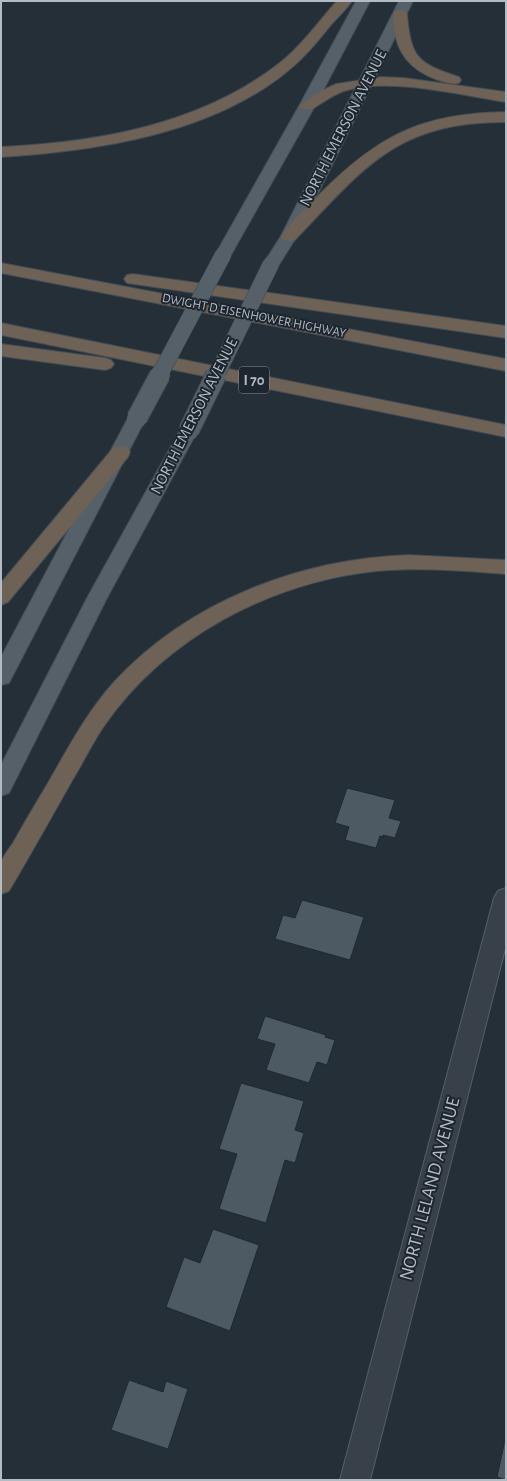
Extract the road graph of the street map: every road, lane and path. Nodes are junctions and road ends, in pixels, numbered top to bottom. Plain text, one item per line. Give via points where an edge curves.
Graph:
1 (344, 1) edge
2 (363, 1) edge
3 (403, 7) edge
4 (366, 82) junction
5 (501, 96) edge
6 (307, 106) junction
7 (506, 117) edge
8 (1, 152) edge
9 (289, 236) junction
10 (1, 260) edge
11 (1, 268) edge
12 (1, 330) edge
13 (506, 332) edge
14 (1, 350) edge
15 (506, 365) edge
16 (334, 396) junction
17 (506, 431) edge
18 (120, 452) junction
19 (506, 567) edge
20 (1, 597) edge
21 (1, 677) edge
22 (1, 786) edge
23 (1, 884) edge
24 (506, 898) edge
25 (355, 1480) edge

1 - 8 highway via 283,68 254,88 222,105 181,121 119,138 49,150
2 - 6 main road
3 - 4 main road, NORTH EMERSON AVENUE
3 - 5 highway via 404,44 418,64 433,73
4 - 5 highway via 404,82
4 - 6 highway via 341,87
4 - 9 main road, NORTH EMERSON AVENUE
6 - 18 main road, bridge via 223,255
7 - 9 highway via 468,118 436,124 415,130 389,143 361,165
9 - 22 main road, NORTH EMERSON AVENUE, bridge via 271,264 189,430 97,598
10 - 13 highway
11 - 15 highway, DWIGHT D EISENHOWER HIGHWAY
12 - 16 highway, I 70
14 - 16 highway
16 - 17 highway, I 70
18 - 20 highway
18 - 21 main road
19 - 23 highway via 410,562 352,567 277,587 230,607 190,629 145,663 110,700 92,726
24 - 25 street, NORTH LELAND AVENUE

